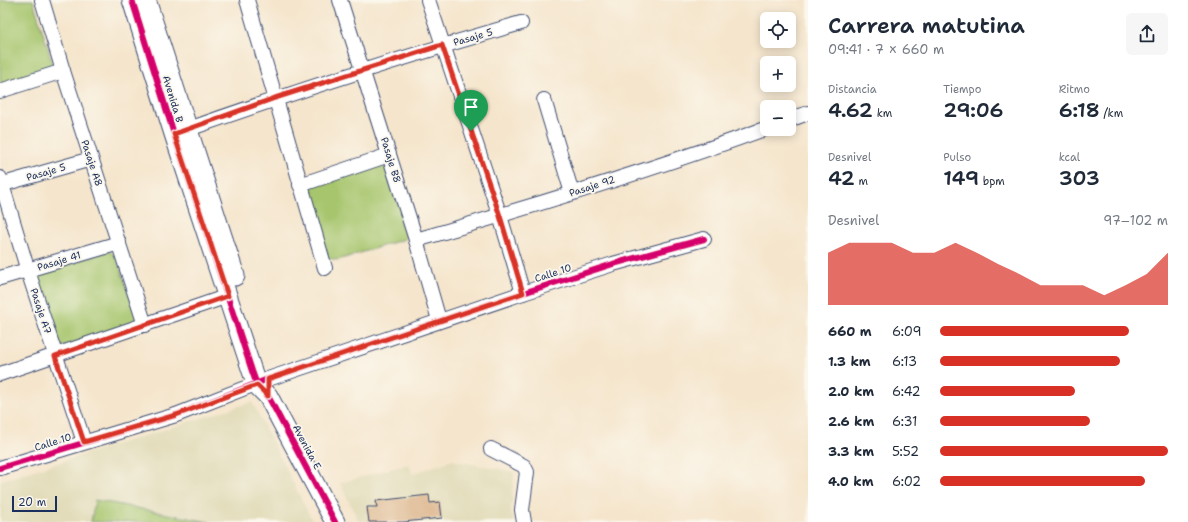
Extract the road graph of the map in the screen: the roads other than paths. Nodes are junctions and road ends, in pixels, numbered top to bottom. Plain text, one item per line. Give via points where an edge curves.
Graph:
1 (42, 0) edge
2 (132, 0) edge
3 (146, 0) edge
4 (340, 0) edge
5 (428, 0) edge
6 (251, 1) edge
7 (521, 23) dead end
8 (442, 45) junction
9 (363, 70) junction
10 (63, 71) junction
11 (0, 91) edge
12 (275, 98) junction
13 (544, 100) dead end
14 (808, 113) edge
15 (796, 117) edge
16 (760, 131) edge
17 (181, 132) junction
18 (389, 155) junction
19 (91, 159) junction
20 (1, 183) edge
21 (300, 185) junction
22 (572, 193) junction
23 (500, 216) junction
24 (704, 239) dead end
25 (416, 240) junction
26 (118, 243) junction
27 (325, 268) dead end
28 (28, 271) junction
29 (0, 278) edge
30 (523, 293) junction
31 (228, 296) junction
32 (439, 320) junction
33 (145, 325) junction
34 (55, 356) junction
35 (0, 374) edge
36 (265, 387) junction
37 (84, 442) junction
38 (491, 449) dead end
39 (0, 468) edge
40 (335, 522) edge
41 (524, 522) edge

1 - 10 street, Pasaje A8
2 - 17 street, Avenida B
3 - 17 street, Avenida B
4 - 9 street, Pasaje B8
5 - 8 street
6 - 12 street
7 - 8 street, Pasaje 5
8 - 9 street, Pasaje 5
8 - 23 street
9 - 12 street, Pasaje 5
9 - 18 street, Pasaje B8
10 - 11 street
10 - 19 street, Pasaje A8
12 - 17 street, Pasaje 5
12 - 21 street
13 - 22 street
14 - 15 street
16 - 22 street, Pasaje 92
17 - 31 street, Avenida B
17 - 36 street, Avenida B
18 - 21 street
18 - 25 street, Pasaje B8
19 - 20 street, Pasaje 5
19 - 26 street, Pasaje A8
20 - 28 street, Pasaje A7
21 - 27 street
22 - 23 street, Pasaje 92
23 - 25 street, Pasaje 92
23 - 30 street
24 - 30 street, Calle 10
25 - 32 street, Pasaje B8
26 - 28 street, Pasaje 41
26 - 33 street, Pasaje A8
28 - 29 street, Pasaje 41
28 - 34 street, Pasaje A7
30 - 32 street, Calle 10
31 - 33 street
31 - 36 street, Avenida B
32 - 36 street, Calle 10
33 - 34 street
34 - 35 street
34 - 37 street, Pasaje A7
36 - 37 street, Calle 10
36 - 40 street, Avenida E
37 - 39 street, Calle 10
38 - 41 street via 524,466 527,472 522,510

